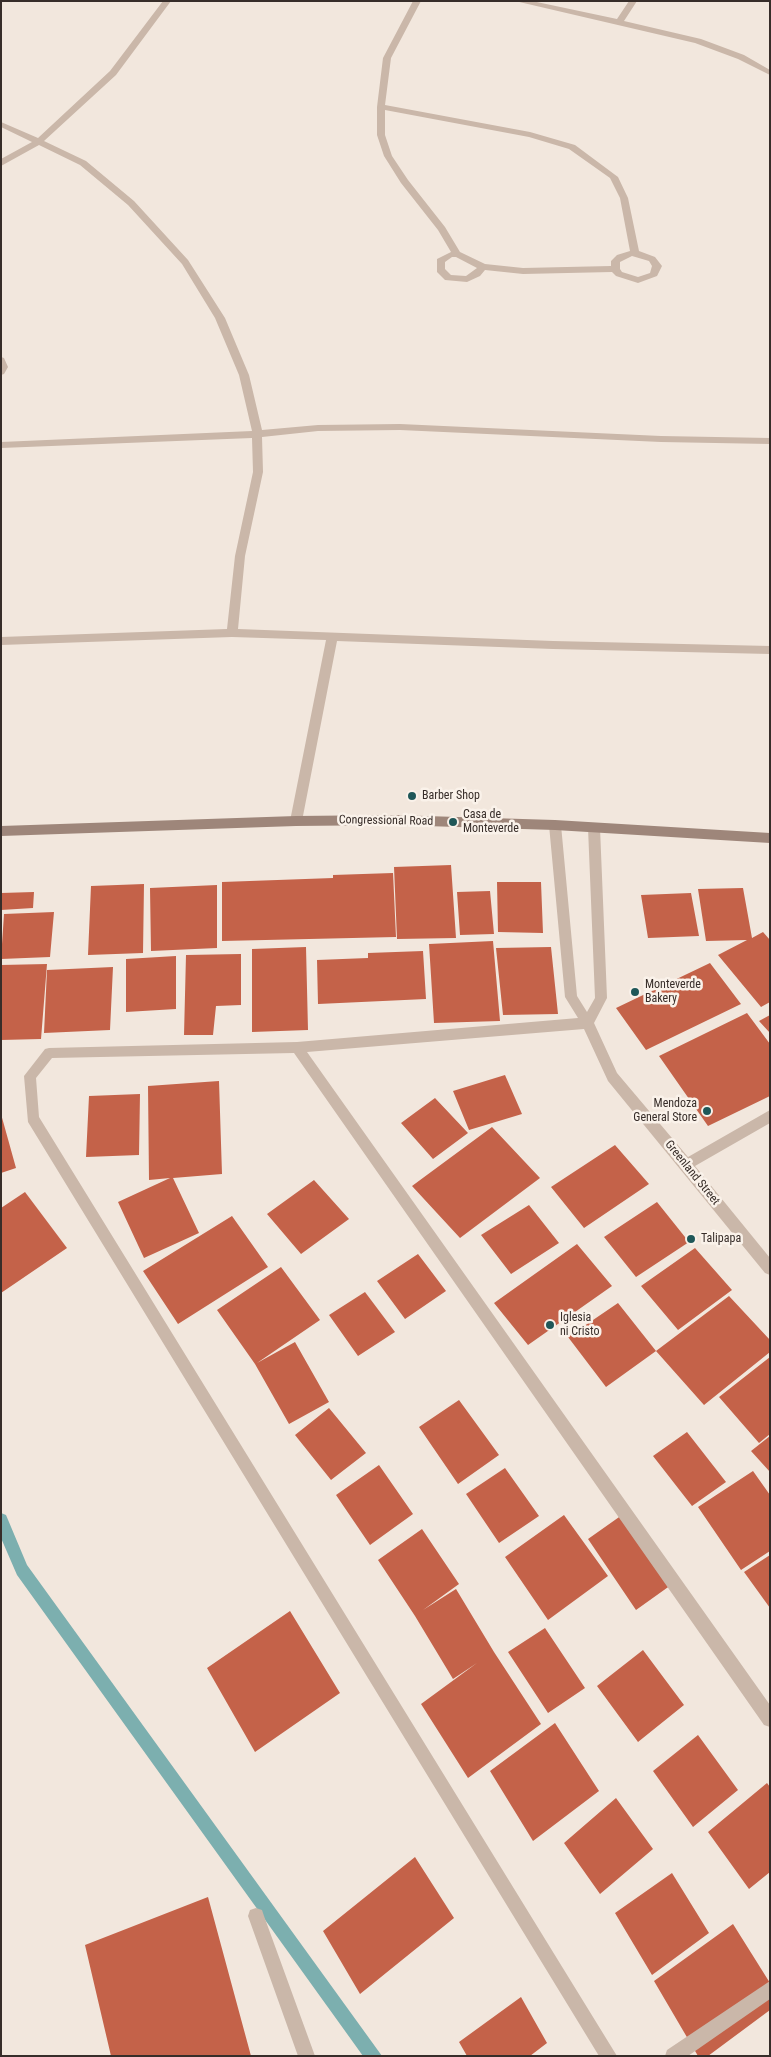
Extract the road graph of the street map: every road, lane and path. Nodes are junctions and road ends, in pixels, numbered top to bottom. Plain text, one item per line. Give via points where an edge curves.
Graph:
1 (167, 1) edge
2 (418, 1) edge
3 (519, 1) edge
4 (633, 1) edge
5 (620, 22) junction
6 (770, 72) edge
7 (381, 107) junction
8 (1, 124) edge
9 (40, 141) junction
10 (1, 163) edge
11 (457, 254) junction
12 (635, 254) junction
13 (483, 267) junction
14 (615, 269) junction
15 (1, 360) edge
16 (1, 372) edge
17 (258, 434) junction
18 (770, 441) edge
19 (1, 445) edge
20 (232, 633) junction
21 (332, 637) junction
22 (1, 641) edge
23 (770, 650) edge
24 (296, 821) junction
25 (555, 825) junction
26 (594, 828) junction
27 (1, 831) edge
28 (770, 838) edge
29 (588, 1023) junction
30 (297, 1047) junction
31 (770, 1116) edge
32 (686, 1165) junction
33 (770, 1269) edge
34 (770, 1719) edge
35 (256, 1916) dead end
36 (770, 1989) edge
37 (307, 2056) edge
38 (609, 2056) edge
39 (673, 2056) edge

1 - 9 street via 113,73
2 - 7 street via 387,58
3 - 5 street
4 - 5 street
5 - 6 street via 698,41
7 - 11 street via 381,135 388,156
7 - 12 street via 530,135 572,147 614,177 624,198
8 - 9 street
9 - 10 street
9 - 17 street via 83,163 131,203 184,262 220,318 244,375
11 - 13 street
11 - 13 street via 440,262 440,270 448,278 467,279
12 - 14 street via 620,257
12 - 14 street via 655,262 656,270 650,277 631,279
13 - 14 street via 523,271
15 - 16 street
17 - 18 street via 318,428 400,427
17 - 19 street
17 - 20 street via 258,472 240,556
20 - 21 street
20 - 22 street
21 - 23 street
21 - 24 street
24 - 25 main road, Congressional Road
24 - 27 main road, Congressional Road
25 - 26 main road, Congressional Road
25 - 29 street, Greenland Street via 571,998
26 - 28 main road, Congressional Road
26 - 29 street via 601,998
29 - 30 street
29 - 32 street, Greenland Street via 612,1077
30 - 34 street
30 - 38 street via 50,1053 30,1076 32,1118
31 - 32 street
32 - 33 street, Greenland Street
35 - 37 street
36 - 39 street

